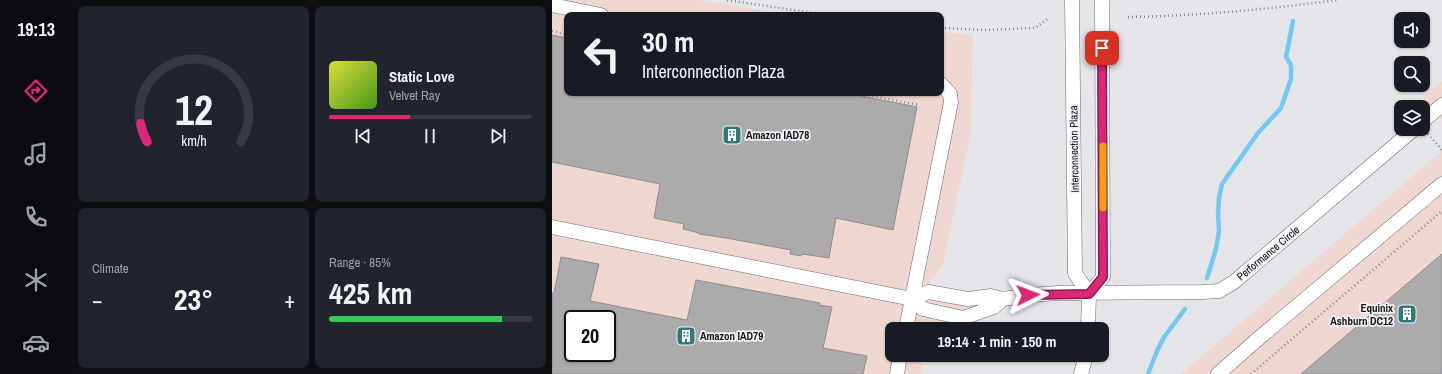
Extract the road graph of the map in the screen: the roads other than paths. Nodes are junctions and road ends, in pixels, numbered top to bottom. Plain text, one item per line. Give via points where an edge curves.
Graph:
1 (1072, 0) edge
2 (1102, 0) edge
3 (552, 5) edge
4 (586, 12) edge
5 (944, 87) edge
6 (1442, 105) edge
7 (1430, 121) edge
8 (1406, 136) edge
9 (1442, 184) edge
10 (552, 227) edge
11 (1089, 294) junction
12 (912, 299) junction
13 (1003, 299) junction
14 (907, 322) edge
15 (1088, 322) edge
16 (899, 362) edge
17 (1084, 362) edge
18 (896, 374) edge
19 (1081, 374) edge
20 (1218, 374) edge

1 - 11 street, Interconnection Plaza via 1075,273
2 - 11 street via 1103,277
3 - 4 street
5 - 12 street via 950,94 951,102
6 - 7 street
8 - 11 street, Performance Circle via 1234,282 1219,290
9 - 20 street
10 - 12 street
11 - 13 street, Performance Circle via 1028,295
11 - 15 street
12 - 13 street via 928,292 968,299 990,296
12 - 13 street via 923,309 963,318 994,306
12 - 14 street
16 - 18 street
17 - 19 street

